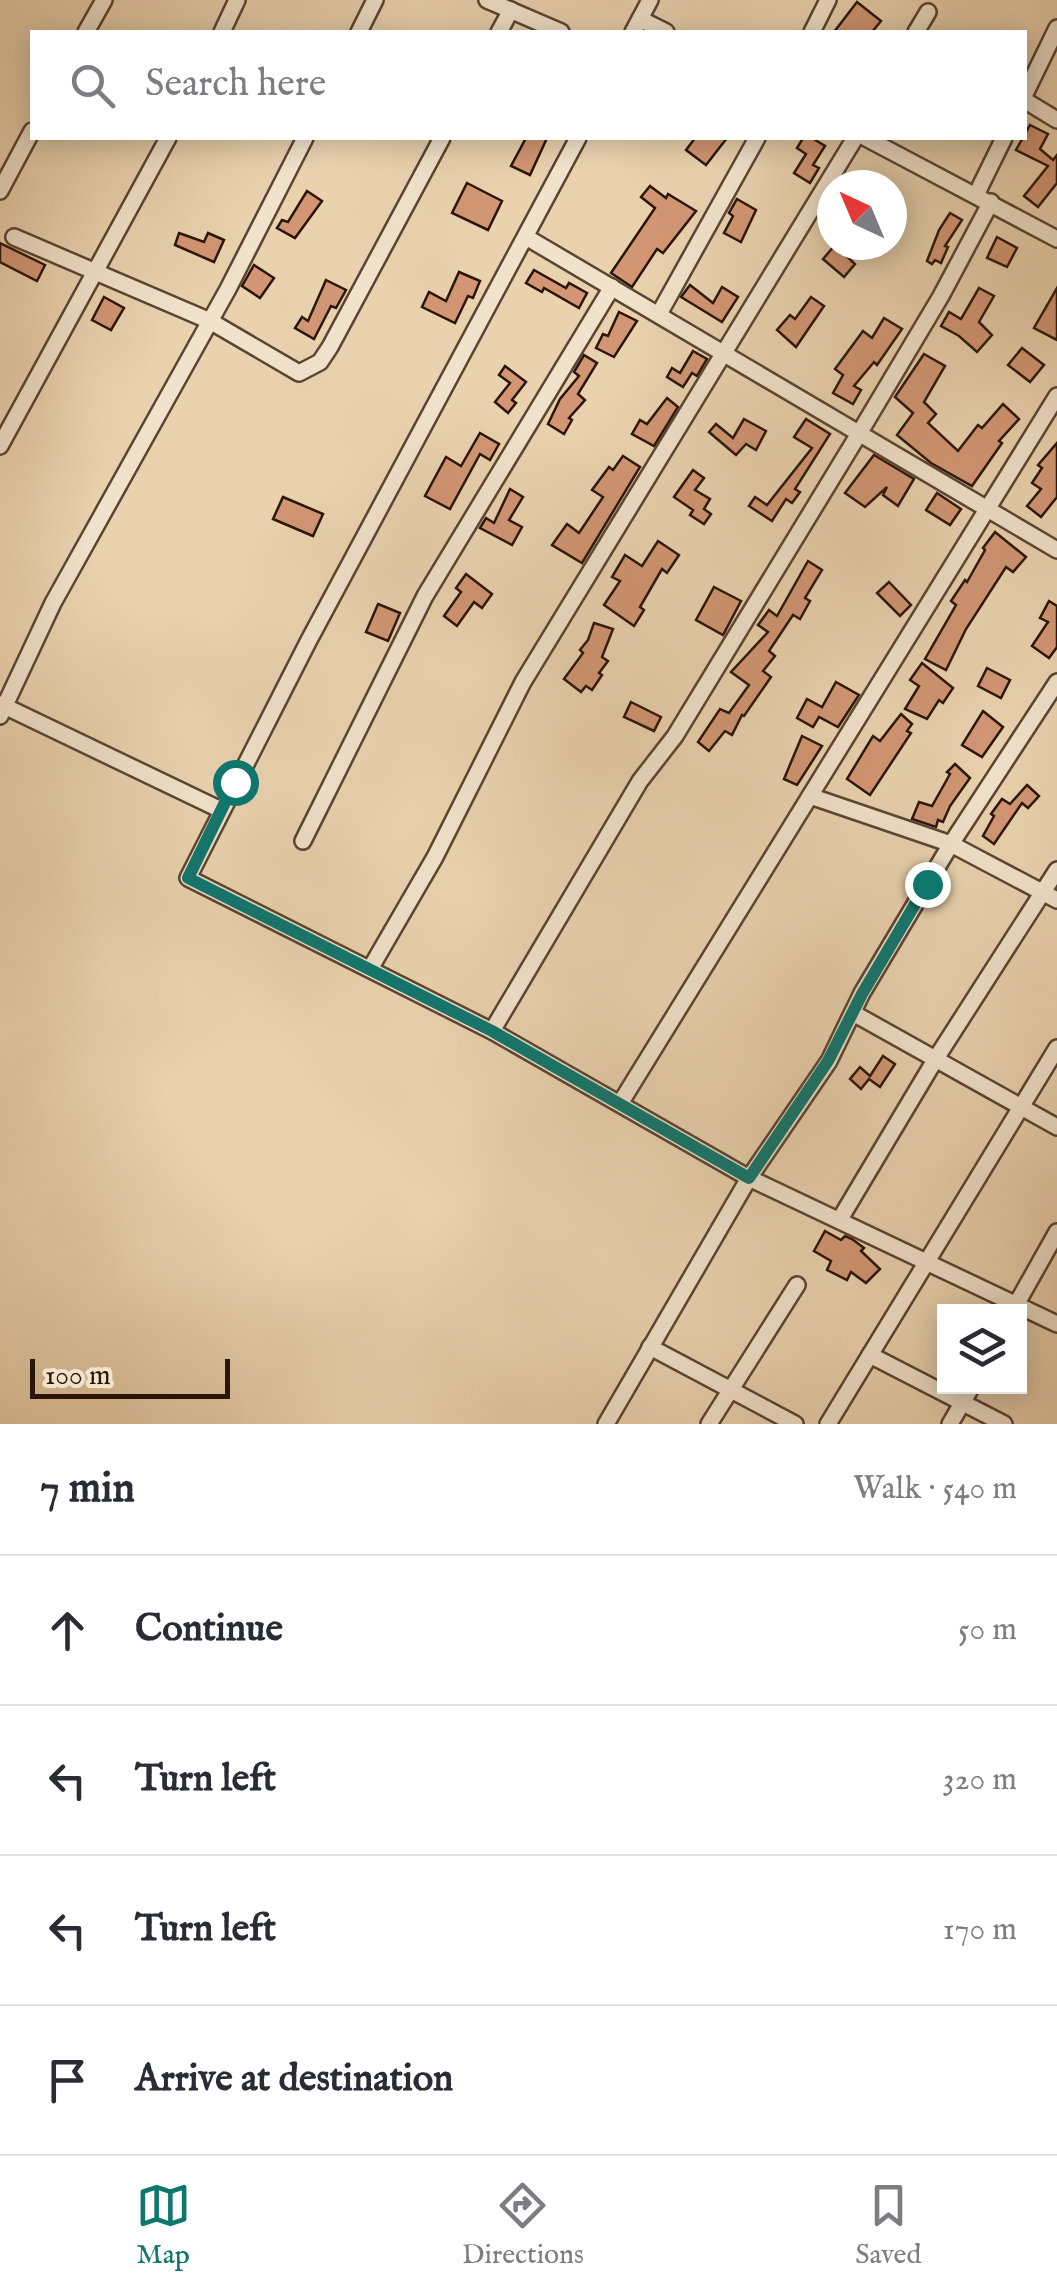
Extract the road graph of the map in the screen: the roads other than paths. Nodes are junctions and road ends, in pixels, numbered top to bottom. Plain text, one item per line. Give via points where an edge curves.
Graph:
1 (104, 0) edge
2 (238, 0) edge
3 (375, 0) edge
4 (486, 0) edge
5 (650, 0) edge
6 (828, 0) edge
7 (510, 10) junction
8 (928, 12) dead end
9 (637, 26) edge
10 (1057, 28) edge
11 (87, 30) edge
12 (223, 30) edge
13 (360, 30) edge
14 (500, 30) edge
15 (556, 30) edge
16 (813, 30) edge
17 (917, 30) edge
18 (1027, 92) edge
19 (1027, 100) edge
20 (1057, 120) edge
21 (30, 136) edge
22 (167, 140) edge
23 (304, 140) edge
24 (441, 140) edge
25 (577, 140) edge
26 (756, 140) edge
27 (854, 140) edge
28 (870, 140) edge
29 (1003, 140) edge
30 (0, 191) edge
31 (984, 198) junction
32 (14, 237) dead end
33 (526, 237) junction
34 (1057, 239) edge
35 (96, 270) junction
36 (612, 287) junction
37 (659, 314) junction
38 (210, 321) junction
39 (723, 352) junction
40 (1057, 396) edge
41 (860, 433) junction
42 (0, 446) edge
43 (987, 508) junction
44 (1057, 550) edge
45 (1057, 682) edge
46 (2, 709) edge
47 (810, 796) junction
48 (221, 810) junction
49 (303, 842) dead end
50 (951, 844) junction
51 (1057, 870) edge
52 (1050, 897) edge
53 (370, 970) junction
54 (853, 1013) junction
55 (492, 1031) junction
56 (1057, 1048) edge
57 (935, 1060) junction
58 (621, 1102) junction
59 (1020, 1106) junction
60 (1057, 1127) edge
61 (749, 1178) junction
62 (840, 1219) junction
63 (1057, 1232) edge
64 (925, 1261) junction
65 (797, 1285) dead end
66 (1006, 1304) edge
67 (1016, 1304) edge
68 (1027, 1313) edge
69 (1057, 1324) edge
70 (650, 1347) junction
71 (870, 1355) junction
72 (731, 1390) junction
73 (968, 1394) edge
74 (963, 1402) junction
75 (606, 1424) edge
76 (710, 1424) edge
77 (795, 1424) edge
78 (828, 1424) edge
79 (950, 1424) edge
80 (1004, 1424) edge

1 - 11 street
2 - 12 street
3 - 13 street
4 - 7 street
5 - 9 street
6 - 16 street
7 - 14 street
7 - 15 street
8 - 17 street
10 - 18 street
19 - 20 street
21 - 30 street
22 - 35 street
23 - 38 street
24 - 38 street via 320,362 298,373
25 - 33 street
26 - 37 street
27 - 39 street
28 - 31 street
29 - 31 street
31 - 34 street
31 - 41 street via 941,296
32 - 35 street
33 - 36 street
33 - 48 street
35 - 38 street
35 - 42 street
36 - 37 street
36 - 49 street via 425,596
37 - 39 street
38 - 46 street
39 - 41 street
39 - 53 street via 523,682
40 - 43 street
41 - 43 street
41 - 55 street
43 - 44 street
43 - 47 street
45 - 50 street
46 - 48 street
47 - 50 street
47 - 58 street
48 - 53 street via 188,878
50 - 52 street
50 - 54 street
51 - 52 street
52 - 57 street
53 - 55 street
54 - 57 street
54 - 61 street
55 - 58 street
56 - 59 street
57 - 59 street
57 - 62 street
58 - 61 street
59 - 60 street
59 - 64 street
61 - 62 street
61 - 70 street
62 - 64 street
63 - 67 street
64 - 66 street
64 - 71 street
65 - 72 street
68 - 69 street
70 - 72 street
70 - 75 street
71 - 74 street
71 - 78 street
72 - 76 street
72 - 77 street
73 - 74 street
74 - 79 street
74 - 80 street

